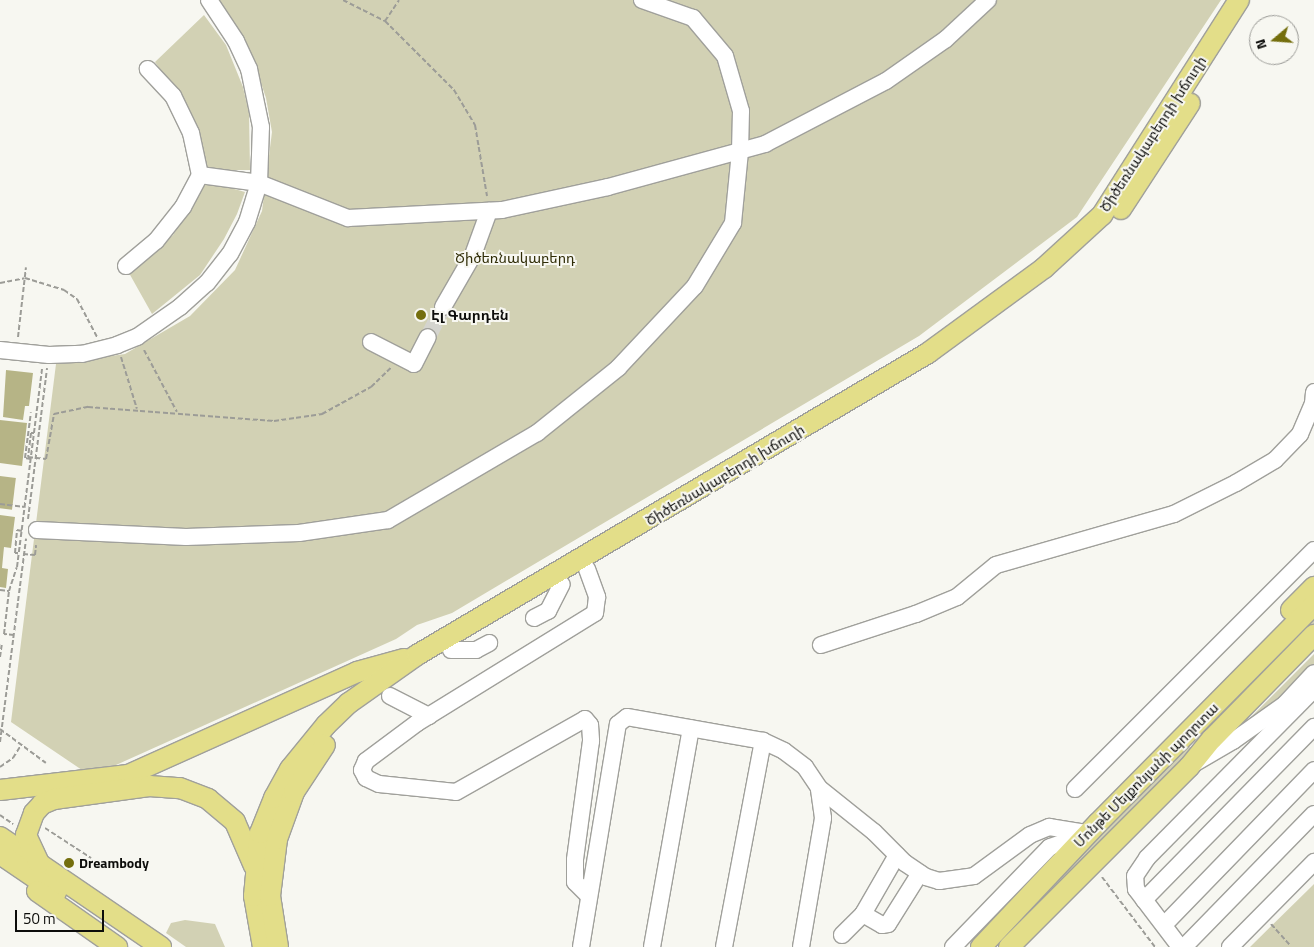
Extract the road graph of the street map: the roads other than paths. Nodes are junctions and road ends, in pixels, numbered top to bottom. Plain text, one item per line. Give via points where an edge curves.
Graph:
1 (209, 0) edge
2 (642, 0) edge
3 (988, 0) edge
4 (1242, 1) edge
5 (148, 69) dead end
6 (740, 152) junction
7 (200, 175) junction
8 (259, 183) junction
9 (490, 211) junction
10 (126, 266) dead end
11 (443, 307) tunnel mouth
12 (428, 337) tunnel mouth
13 (371, 342) dead end
14 (0, 350) edge
15 (1314, 392) edge
16 (29, 531) road end
17 (1314, 550) edge
18 (587, 569) junction
19 (562, 584) junction
20 (1314, 587) edge
21 (1314, 605) edge
22 (534, 618) dead end
23 (1314, 635) edge
24 (489, 643) dead end
25 (821, 645) dead end
26 (451, 650) junction
27 (418, 655) junction
28 (1314, 673) edge
29 (1314, 689) edge
30 (390, 696) dead end
31 (1289, 707) junction
32 (429, 716) junction
33 (1197, 723) junction
34 (691, 728) junction
35 (1313, 730) edge
36 (1212, 739) junction
37 (763, 741) junction
38 (1189, 767) junction
39 (1314, 770) edge
40 (819, 788) junction
41 (1075, 788) dead end
42 (0, 790) edge
43 (1314, 814) edge
44 (1093, 828) junction
45 (7, 831) edge
46 (0, 854) edge
47 (897, 855) junction
48 (0, 858) edge
49 (1314, 862) edge
50 (39, 863) junction
51 (255, 870) junction
52 (920, 874) junction
53 (588, 895) junction
54 (1144, 900) junction
55 (863, 914) junction
56 (1009, 916) junction
57 (1164, 925) junction
58 (1025, 929) junction
59 (842, 935) dead end
60 (117, 947) edge
61 (138, 947) edge
62 (161, 947) edge
63 (263, 947) edge
64 (278, 947) edge
65 (581, 947) edge
66 (652, 947) edge
67 (724, 947) edge
68 (801, 947) edge
69 (953, 947) edge
70 (981, 947) edge
71 (1009, 947) edge
72 (1182, 947) edge
73 (1230, 947) edge

1 - 8 street via 236,41 257,97 261,127
2 - 6 street via 693,18 725,56 741,111
3 - 6 street via 946,39 886,81 765,144
4 - 18 main road, Ծիծեռնակաբերդի խճուղի via 1142,179 1110,224 1059,272 931,365
4 - 27 main road, Ծիծեռնակաբերդի խճուղի via 1102,215 1044,268 928,353
5 - 7 street via 173,96 191,133
6 - 9 street via 608,188
6 - 16 street via 733,223 695,286 618,368 537,433 388,520 298,533 195,536
7 - 8 street
7 - 10 street via 183,207 156,241
8 - 9 street via 348,218
8 - 14 street via 246,222 230,254 207,283 180,307 137,337 110,347 46,360
9 - 11 street via 473,255
12 - 13 street via 414,364
15 - 25 street via 1313,404 1300,434 1275,460 1236,483 1174,514 996,565 957,597
17 - 41 street
18 - 19 main road, Ծիծեռնակաբերդի խճուղի
18 - 32 street via 597,597 595,613
19 - 22 street via 548,611
19 - 26 main road, Ծիծեռնակաբերդի խճուղի
20 - 44 main road via 1129,775
21 - 33 main road, Մոնթե Մելքոնյանի պողոտա
23 - 36 main road, Մոնթե Մելքոնյանի պողոտա
24 - 26 street via 476,650
26 - 64 main road, Ծիծեռնակաբերդի խճուղի via 367,705 337,731 294,792 284,813 271,867 271,916
27 - 42 main road via 357,672 128,775
27 - 51 main road, Ծիծեռնակաբերդի խճուղի via 348,704 306,747 266,815
28 - 31 street
29 - 31 street
30 - 32 street
31 - 35 street
31 - 38 street
31 - 54 street via 1147,858 1133,882
32 - 53 street via 366,761 362,770 366,778 378,784 456,792 585,719 590,725 591,741 575,882
33 - 36 main road
33 - 44 main road, Մոնթե Մելքոնյանի պողոտա
34 - 37 street
34 - 53 street via 627,717 618,724
34 - 66 street
35 - 54 street
36 - 38 main road, Մոնթե Մելքոնյանի պողոտա
37 - 40 street via 784,751 805,767
37 - 67 street
38 - 58 main road, Մոնթե Մելքոնյանի պողոտա
39 - 57 street
40 - 47 street
40 - 68 street via 823,818
43 - 72 street
44 - 52 street via 1049,827 1030,835 974,876 939,881
44 - 56 main road, Մոնթե Մելքոնյանի պողոտա
44 - 69 street via 1050,847
45 - 50 main road
46 - 61 main road
47 - 52 street
47 - 55 street
48 - 60 main road via 40,894
49 - 73 street
50 - 51 main road via 26,836 34,812 42,804 54,799 149,786 180,788 208,799 235,822
50 - 62 main road
51 - 63 main road, Ծիծեռնակաբերդի խճուղի via 254,896
52 - 55 street via 888,924 882,925
53 - 65 street
54 - 57 street
55 - 59 street
56 - 58 main road
56 - 70 main road, Մոնթե Մելքոնյանի պողոտա
57 - 72 street
58 - 71 main road, Մոնթե Մելքոնյանի պողոտա

